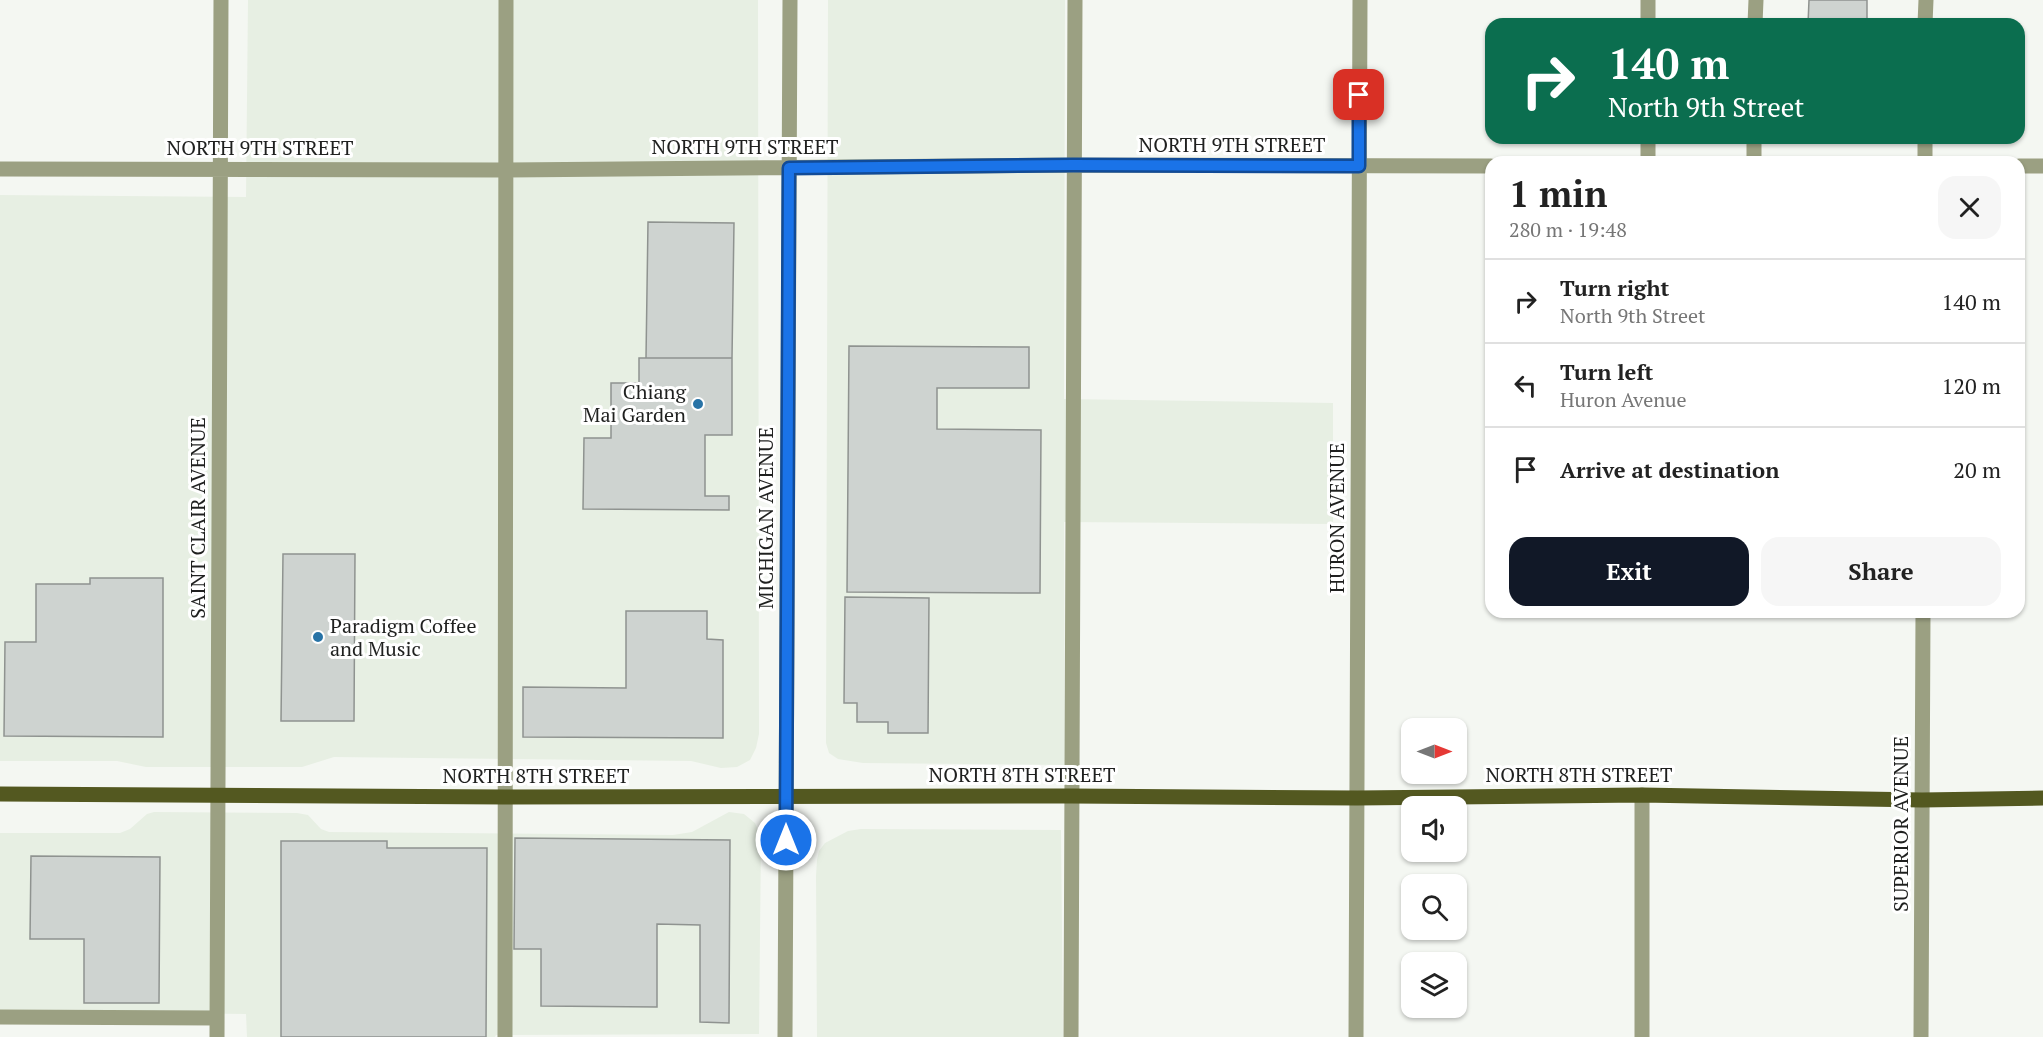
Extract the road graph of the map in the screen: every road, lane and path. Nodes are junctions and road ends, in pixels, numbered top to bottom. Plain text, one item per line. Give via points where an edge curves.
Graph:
1 (221, 0) edge
2 (506, 0) edge
3 (790, 0) edge
4 (1075, 0) edge
5 (1360, 0) edge
6 (1648, 0) edge
7 (1756, 0) edge
8 (1926, 0) edge
9 (1648, 18) edge
10 (1755, 18) edge
11 (1925, 18) edge
12 (1073, 165) junction
13 (1359, 166) junction
14 (1485, 166) edge
15 (2025, 166) edge
16 (2043, 166) edge
17 (789, 168) junction
18 (0, 169) edge
19 (220, 169) junction
20 (505, 170) junction
21 (1923, 618) edge
22 (0, 794) edge
23 (218, 795) junction
24 (1642, 795) junction
25 (1072, 796) junction
26 (505, 797) junction
27 (786, 797) junction
28 (1357, 798) junction
29 (2043, 798) edge
30 (1922, 800) junction
31 (0, 1017) edge
32 (217, 1018) junction
33 (217, 1037) edge
34 (505, 1037) edge
35 (785, 1037) edge
36 (1071, 1037) edge
37 (1356, 1037) edge
38 (1642, 1037) edge
39 (1921, 1037) edge

1 - 19 street, SAINT CLAIR AVENUE
2 - 20 street
3 - 17 street, MICHIGAN AVENUE
4 - 12 street
5 - 13 street, HURON AVENUE
6 - 9 street
7 - 10 street
8 - 11 street
12 - 13 street, NORTH 9TH STREET
12 - 17 street, NORTH 9TH STREET
12 - 25 street
13 - 14 street, NORTH 9TH STREET
13 - 28 street, HURON AVENUE
15 - 16 street
17 - 20 street, NORTH 9TH STREET
17 - 27 street, MICHIGAN AVENUE
18 - 19 street, NORTH 9TH STREET
19 - 20 street, NORTH 9TH STREET
19 - 23 street, SAINT CLAIR AVENUE
20 - 26 street
21 - 30 street, SUPERIOR AVENUE
22 - 23 main road, NORTH 8TH STREET
23 - 26 main road, NORTH 8TH STREET
23 - 32 street, SAINT CLAIR AVENUE
24 - 28 main road, NORTH 8TH STREET
24 - 30 main road, NORTH 8TH STREET
24 - 38 street
25 - 27 main road, NORTH 8TH STREET
25 - 28 main road, NORTH 8TH STREET
25 - 36 street
26 - 27 main road, NORTH 8TH STREET
26 - 34 street
27 - 35 street, MICHIGAN AVENUE
28 - 37 street, HURON AVENUE
29 - 30 main road, NORTH 8TH STREET
30 - 39 street, SUPERIOR AVENUE
31 - 32 street
32 - 33 street, SAINT CLAIR AVENUE

